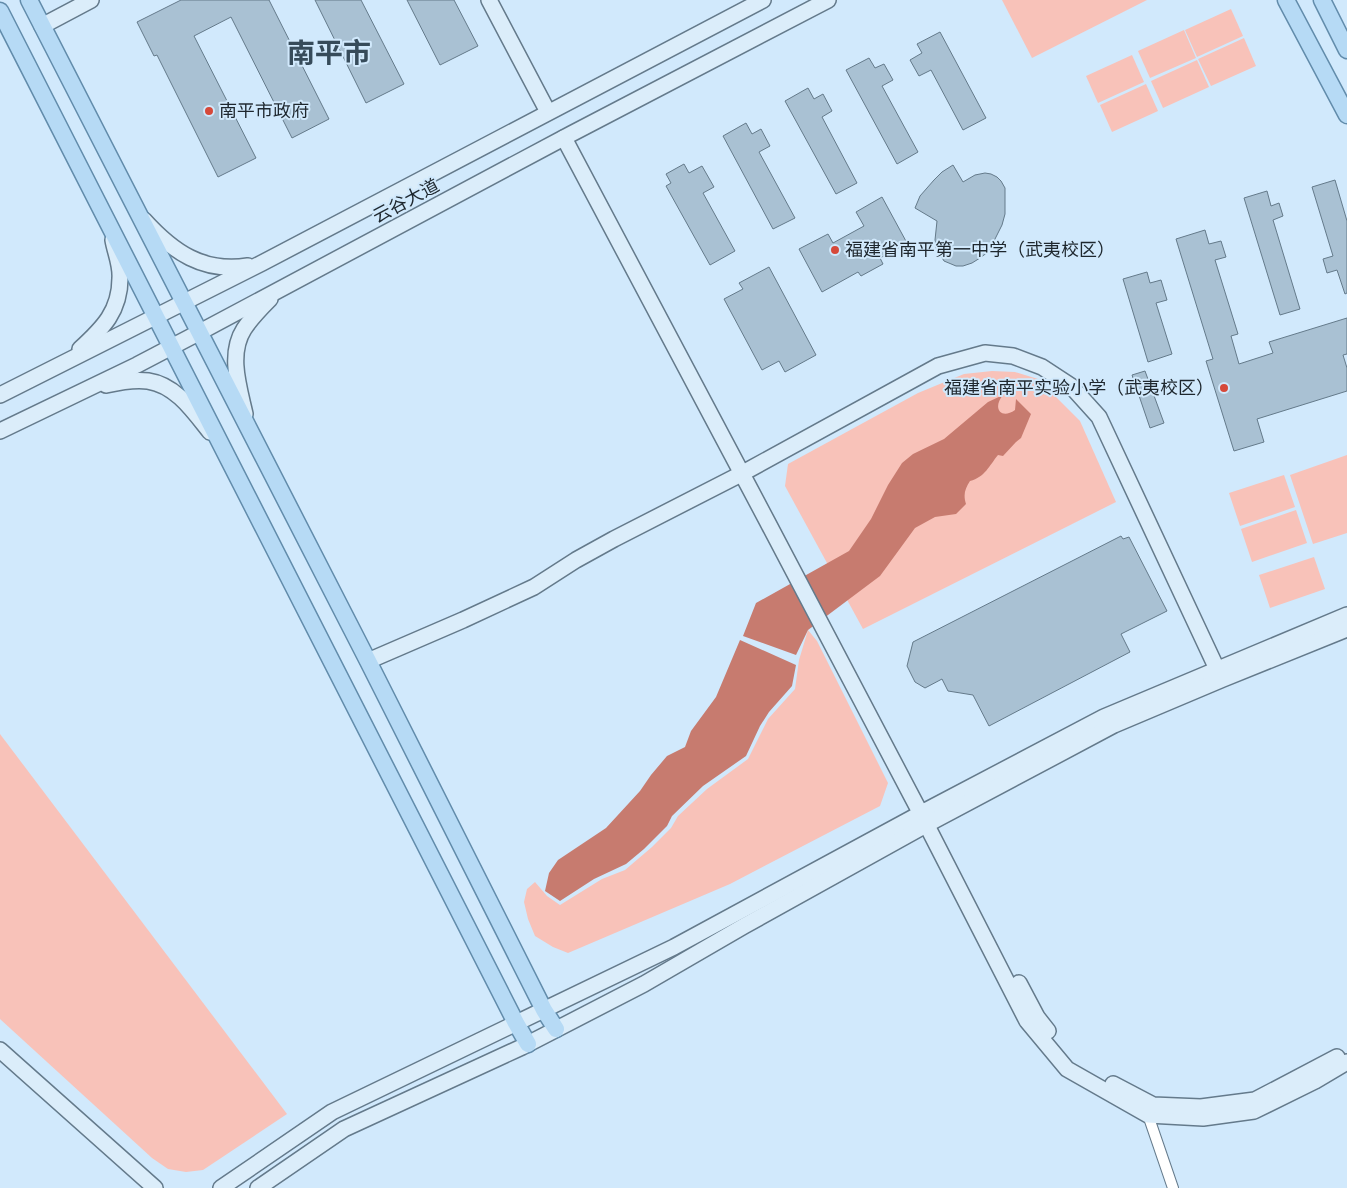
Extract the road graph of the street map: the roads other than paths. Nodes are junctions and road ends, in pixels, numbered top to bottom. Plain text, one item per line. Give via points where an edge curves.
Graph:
1 (29, 0) edge
2 (91, 0) edge
3 (489, 0) edge
4 (499, 0) edge
5 (762, 0) edge
6 (828, 0) edge
7 (1286, 0) edge
8 (1322, 0) edge
9 (0, 11) edge
10 (42, 26) junction
11 (1347, 50) edge
12 (553, 110) junction
13 (1347, 115) edge
14 (567, 136) junction
15 (140, 215) junction
16 (109, 226) junction
17 (262, 263) junction
18 (278, 290) junction
19 (185, 302) junction
20 (155, 317) junction
21 (200, 332) junction
22 (171, 347) junction
23 (68, 361) junction
24 (83, 391) junction
25 (0, 395) edge
26 (247, 425) junction
27 (0, 431) edge
28 (223, 450) junction
29 (745, 472) junction
30 (1347, 615) edge
31 (1347, 629) edge
32 (368, 660) junction
33 (1217, 670) junction
34 (927, 818) junction
35 (544, 1010) junction
36 (516, 1023) junction
37 (556, 1029) junction
38 (528, 1044) junction
39 (0, 1050) edge
40 (1347, 1052) edge
41 (1347, 1062) edge
42 (1148, 1115) junction
43 (155, 1188) edge
44 (221, 1188) edge
45 (258, 1188) edge
46 (1173, 1188) edge

1 - 10 main road
2 - 10 main road
3 - 12 main road
4 - 12 main road
5 - 12 main road, 云谷大道
6 - 14 main road, 云谷大道
7 - 13 main road
8 - 11 main road
9 - 16 main road
10 - 15 main road
12 - 17 main road, 云谷大道
14 - 18 main road, 云谷大道
14 - 29 main road
15 - 17 main road via 157,233 200,263 232,268
15 - 19 main road
16 - 20 main road
16 - 23 main road via 120,276 115,307 108,320
17 - 19 main road, 云谷大道
18 - 21 main road, 云谷大道
18 - 26 main road via 244,330 236,352
19 - 20 main road, 云谷大道
19 - 21 main road
20 - 22 main road
20 - 23 main road, 云谷大道
21 - 22 main road, 云谷大道
21 - 26 main road
22 - 24 main road, 云谷大道
22 - 28 main road
23 - 25 main road, 云谷大道
24 - 27 main road, 云谷大道
24 - 28 main road via 132,381 148,380 161,384 178,395 196,414
26 - 32 main road
28 - 36 main road
29 - 32 main road via 614,539 534,587
29 - 33 main road via 938,366 985,353 1013,356 1042,367 1071,386 1099,417
29 - 34 main road
30 - 33 main road
31 - 34 main road via 1114,725
32 - 35 main road
33 - 34 main road via 1104,718
34 - 35 main road
34 - 37 main road via 644,984
34 - 40 main road via 1037,1017 1073,1061 1153,1105 1201,1107 1255,1100
34 - 42 main road via 1027,1022 1067,1068
35 - 36 main road
35 - 37 main road
36 - 38 main road
36 - 44 main road via 332,1112
37 - 38 main road
38 - 45 main road via 344,1128
39 - 43 main road
41 - 42 main road via 1254,1111 1203,1118
42 - 46 street

